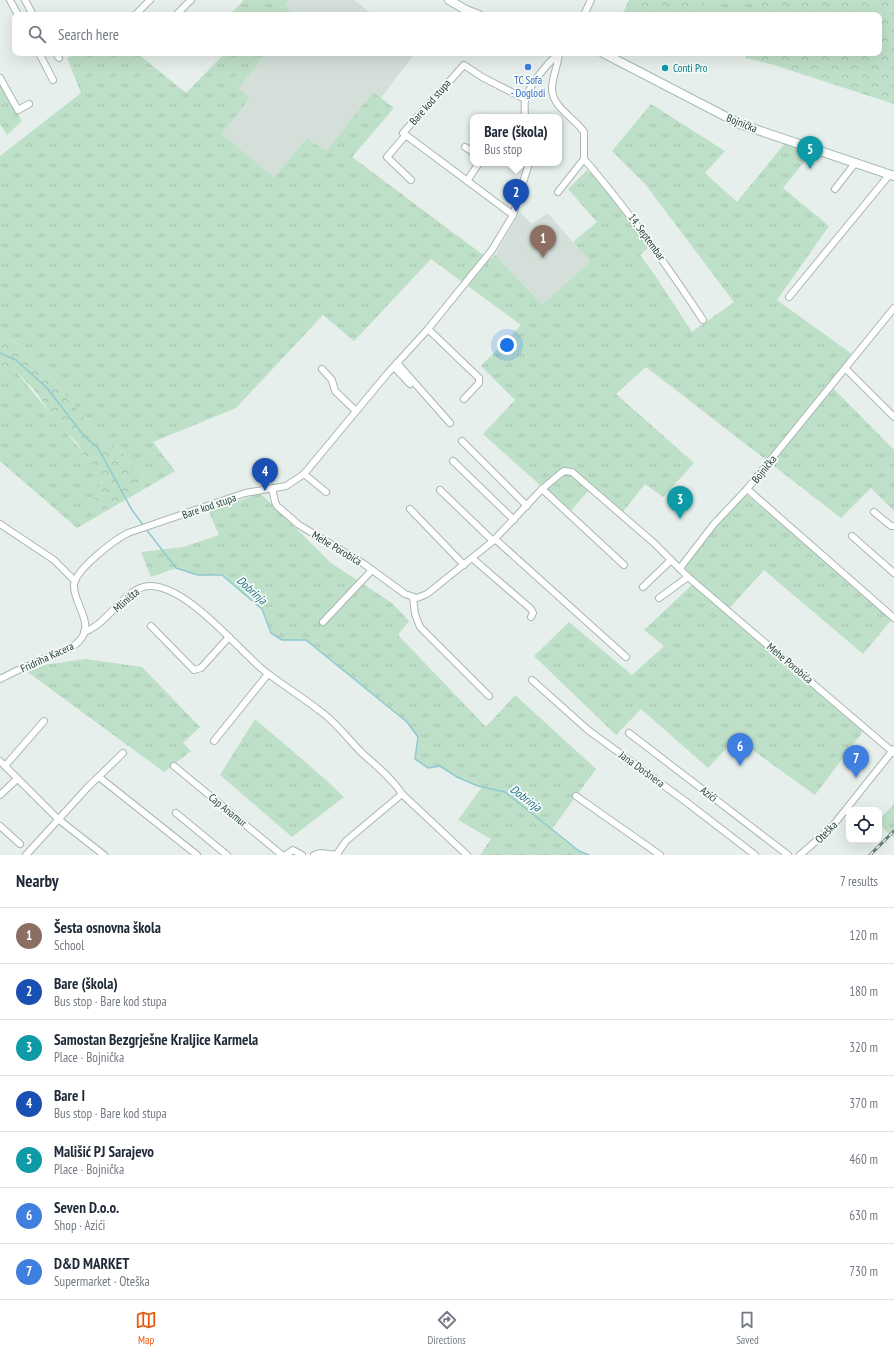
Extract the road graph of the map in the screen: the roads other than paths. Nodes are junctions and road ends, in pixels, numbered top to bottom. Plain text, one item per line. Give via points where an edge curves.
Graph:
1 (10, 0) edge
2 (25, 0) edge
3 (150, 0) edge
4 (190, 0) edge
5 (449, 0) edge
6 (591, 0) edge
7 (16, 12) edge
8 (32, 12) edge
9 (138, 12) edge
10 (179, 12) edge
11 (471, 12) edge
12 (585, 12) edge
13 (41, 56) edge
14 (556, 56) edge
15 (558, 56) edge
16 (608, 56) edge
17 (0, 78) edge
18 (53, 80) dead end
19 (525, 99) junction
20 (29, 104) dead end
21 (525, 114) edge
22 (405, 136) junction
23 (465, 147) dead end
24 (470, 150) edge
25 (584, 159) junction
26 (856, 162) junction
27 (477, 166) edge
28 (528, 166) edge
29 (892, 175) edge
30 (411, 180) dead end
31 (468, 181) junction
32 (835, 188) dead end
33 (558, 192) dead end
34 (513, 215) junction
35 (789, 297) dead end
36 (894, 308) edge
37 (703, 320) dead end
38 (428, 329) junction
39 (395, 365) junction
40 (322, 369) dead end
41 (846, 369) junction
42 (464, 398) dead end
43 (356, 411) junction
44 (439, 415) dead end
45 (894, 417) edge
46 (450, 422) dead end
47 (462, 441) dead end
48 (453, 460) dead end
49 (304, 474) junction
50 (272, 488) junction
51 (542, 489) junction
52 (747, 489) junction
53 (440, 490) dead end
54 (326, 492) dead end
55 (527, 506) junction
56 (410, 509) dead end
57 (874, 512) dead end
58 (514, 520) junction
59 (0, 524) edge
60 (894, 526) edge
61 (852, 536) dead end
62 (494, 540) junction
63 (472, 558) junction
64 (671, 560) junction
65 (464, 564) junction
66 (624, 564) dead end
67 (680, 568) junction
68 (372, 570) junction
69 (894, 574) edge
70 (688, 577) junction
71 (75, 581) junction
72 (643, 588) dead end
73 (413, 598) junction
74 (659, 598) dead end
75 (531, 617) dead end
76 (894, 618) edge
77 (323, 622) dead end
78 (151, 626) dead end
79 (84, 632) junction
80 (230, 637) junction
81 (626, 657) dead end
82 (268, 674) junction
83 (0, 679) edge
84 (532, 680) dead end
85 (489, 696) dead end
86 (44, 721) dead end
87 (629, 733) dead end
88 (214, 741) dead end
89 (893, 751) edge
90 (123, 753) dead end
91 (1, 763) edge
92 (174, 766) dead end
93 (99, 777) junction
94 (16, 778) junction
95 (402, 794) junction
96 (0, 795) edge
97 (576, 796) dead end
98 (176, 813) dead end
99 (58, 819) junction
100 (0, 826) edge
101 (20, 844) dead end
102 (28, 854) edge
103 (104, 855) edge
104 (197, 855) edge
105 (227, 855) edge
106 (282, 855) edge
107 (286, 855) edge
108 (302, 855) edge
109 (314, 855) edge
110 (337, 855) edge
111 (467, 855) edge
112 (660, 855) edge
113 (755, 855) edge
114 (788, 855) edge
115 (800, 855) edge

1 - 7 street
2 - 8 street
3 - 9 street
4 - 10 street
5 - 11 main road
6 - 12 street
13 - 18 street
14 - 19 street
15 - 25 street via 553,93 559,104 584,132
16 - 26 main road, Bojnička via 740,124
17 - 20 street via 18,110
19 - 21 street
19 - 22 street, Bare kod stupa via 464,65 403,133
22 - 30 street via 387,157
22 - 31 street, Bare kod stupa
23 - 24 street
25 - 33 street
25 - 37 street, 14. Septembar via 618,198 658,251
26 - 29 main road, Bojnička
26 - 32 street
27 - 31 street
28 - 34 street, Bare kod stupa
29 - 35 street, Bojnička
31 - 34 street, Bare kod stupa
34 - 38 street, Bare kod stupa via 492,250
36 - 41 street, Bojnička
38 - 39 street, Bare kod stupa
38 - 42 street via 478,378 479,383
39 - 43 street, Bare kod stupa
39 - 44 street
39 - 46 street
40 - 43 street via 332,380 335,391
41 - 45 street
41 - 52 street, Bojnička
43 - 49 street, Bare kod stupa
47 - 55 street
48 - 58 street
49 - 50 street, Bare kod stupa via 286,486
49 - 54 street
50 - 68 street, Mehe Porobića via 277,506 291,519
50 - 71 street, Bare kod stupa via 245,493 140,529 114,542 80,572
51 - 55 street, Mehe Porobića
51 - 64 street, Mehe Porobića via 564,471 572,472
51 - 66 street
52 - 67 street, Bojnička via 714,524
52 - 76 street
53 - 62 street
55 - 58 street, Mehe Porobića
56 - 65 street
57 - 60 street via 890,526
58 - 62 street, Mehe Porobića
59 - 71 street via 54,560
61 - 69 street
62 - 63 street, Mehe Porobića
62 - 81 street
63 - 65 street, Mehe Porobića
63 - 75 street via 531,609
64 - 67 street, Mehe Porobića
64 - 72 street
65 - 73 street, Mehe Porobića via 427,594
67 - 70 street, Mehe Porobića
68 - 73 street, Mehe Porobića
68 - 77 street
70 - 74 street
70 - 89 street, Mehe Porobića
71 - 79 street, Fridriha Kacera via 75,591 85,622
73 - 85 street via 420,627
78 - 80 street via 194,670 201,668
79 - 80 street, Mliništa via 107,617 137,588 152,586 170,591 190,604
79 - 83 street, Fridriha Kacera via 80,640 69,648
80 - 82 street, Mliništa
82 - 88 street
82 - 95 street, Mliništa via 320,711 395,783
84 - 113 street, Jana Doršnera via 588,730 680,796
86 - 91 street
87 - 114 street, Azići
89 - 115 street, Oteška via 831,828
90 - 93 street
91 - 94 street
92 - 106 street, Cap Anamur
93 - 99 street
93 - 104 street
94 - 96 street
94 - 99 street
95 - 110 street via 346,841
95 - 111 street, Mliništa
97 - 112 street
98 - 105 street
99 - 102 street
99 - 103 street
100 - 101 street
107 - 108 street via 293,850
109 - 110 street via 320,852

